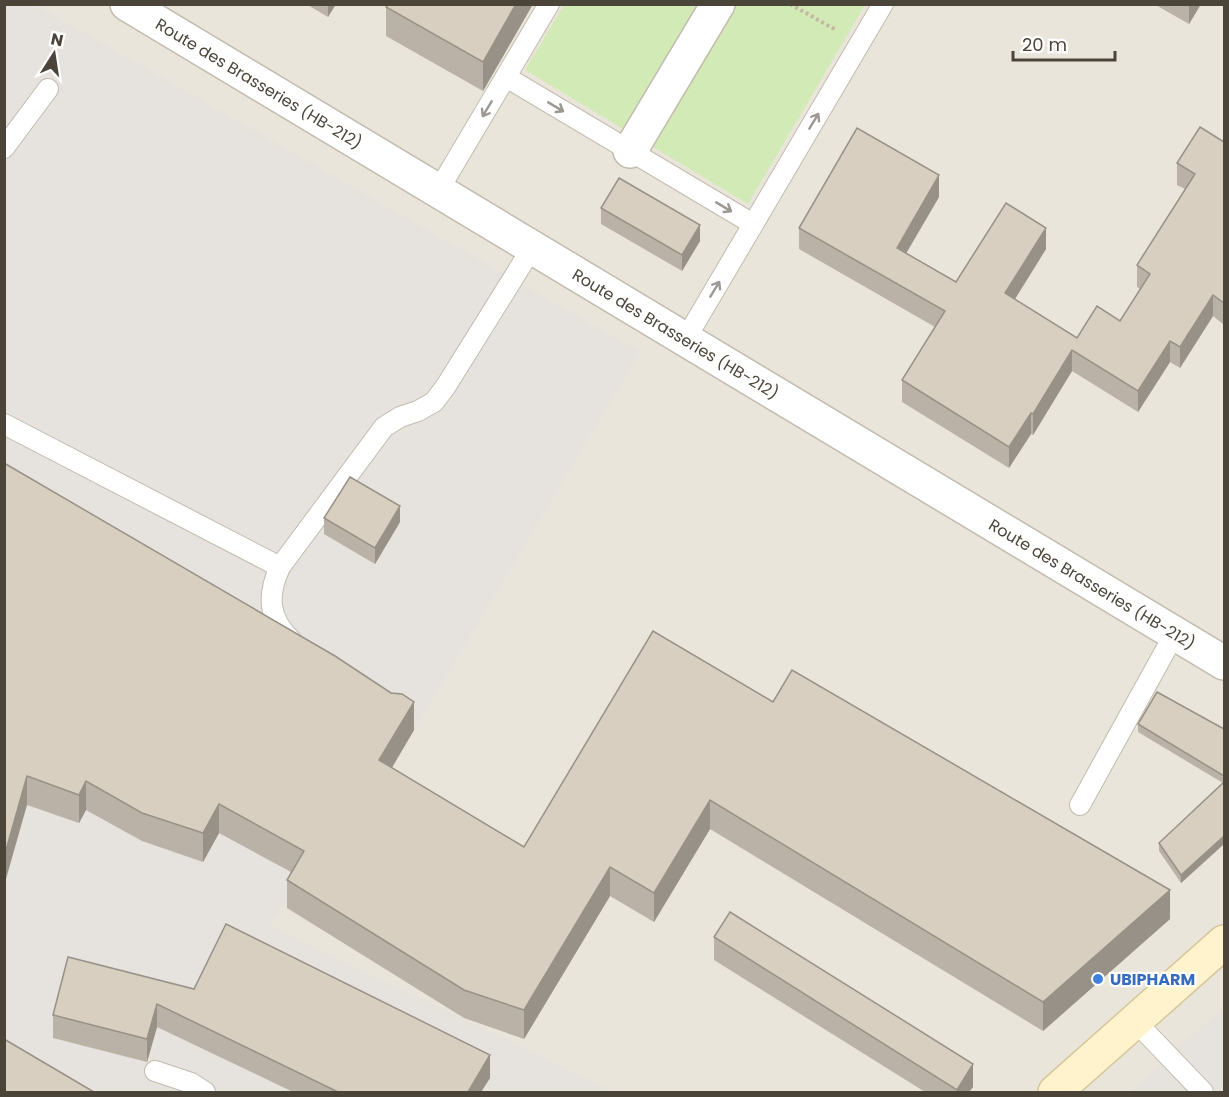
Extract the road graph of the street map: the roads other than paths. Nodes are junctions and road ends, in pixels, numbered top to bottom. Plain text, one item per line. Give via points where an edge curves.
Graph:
1 (127, 4) edge
2 (549, 4) edge
3 (718, 4) edge
4 (884, 4) edge
5 (506, 77) junction
6 (48, 89) dead end
7 (4, 148) edge
8 (630, 151) junction
9 (438, 191) junction
10 (753, 224) junction
11 (532, 248) junction
12 (685, 340) junction
13 (4, 424) edge
14 (280, 567) junction
15 (1175, 633) junction
16 (303, 648) edge
17 (1224, 663) edge
18 (1080, 805) dead end
19 (1224, 942) edge
20 (1135, 1021) junction
21 (155, 1071) dead end
22 (195, 1089) edge
23 (1055, 1092) edge
24 (1203, 1092) edge

1 - 9 street, Route des Brasseries (HB-212)
2 - 5 lane
3 - 8 street
10 -> 4 lane
5 -> 8 lane
5 -> 9 lane
6 - 7 lane
8 -> 10 lane
9 - 11 street, Route des Brasseries (HB-212)
12 -> 10 lane
11 - 12 street, Route des Brasseries (HB-212)
11 - 14 lane via 446,387 434,402 384,427
12 - 15 street, Route des Brasseries (HB-212)
13 - 14 lane
14 - 16 lane via 272,592 274,617 279,629
15 - 17 street, Route des Brasseries (HB-212)
15 - 18 lane
19 - 20 street
20 - 23 street
20 - 24 lane
21 - 22 lane

